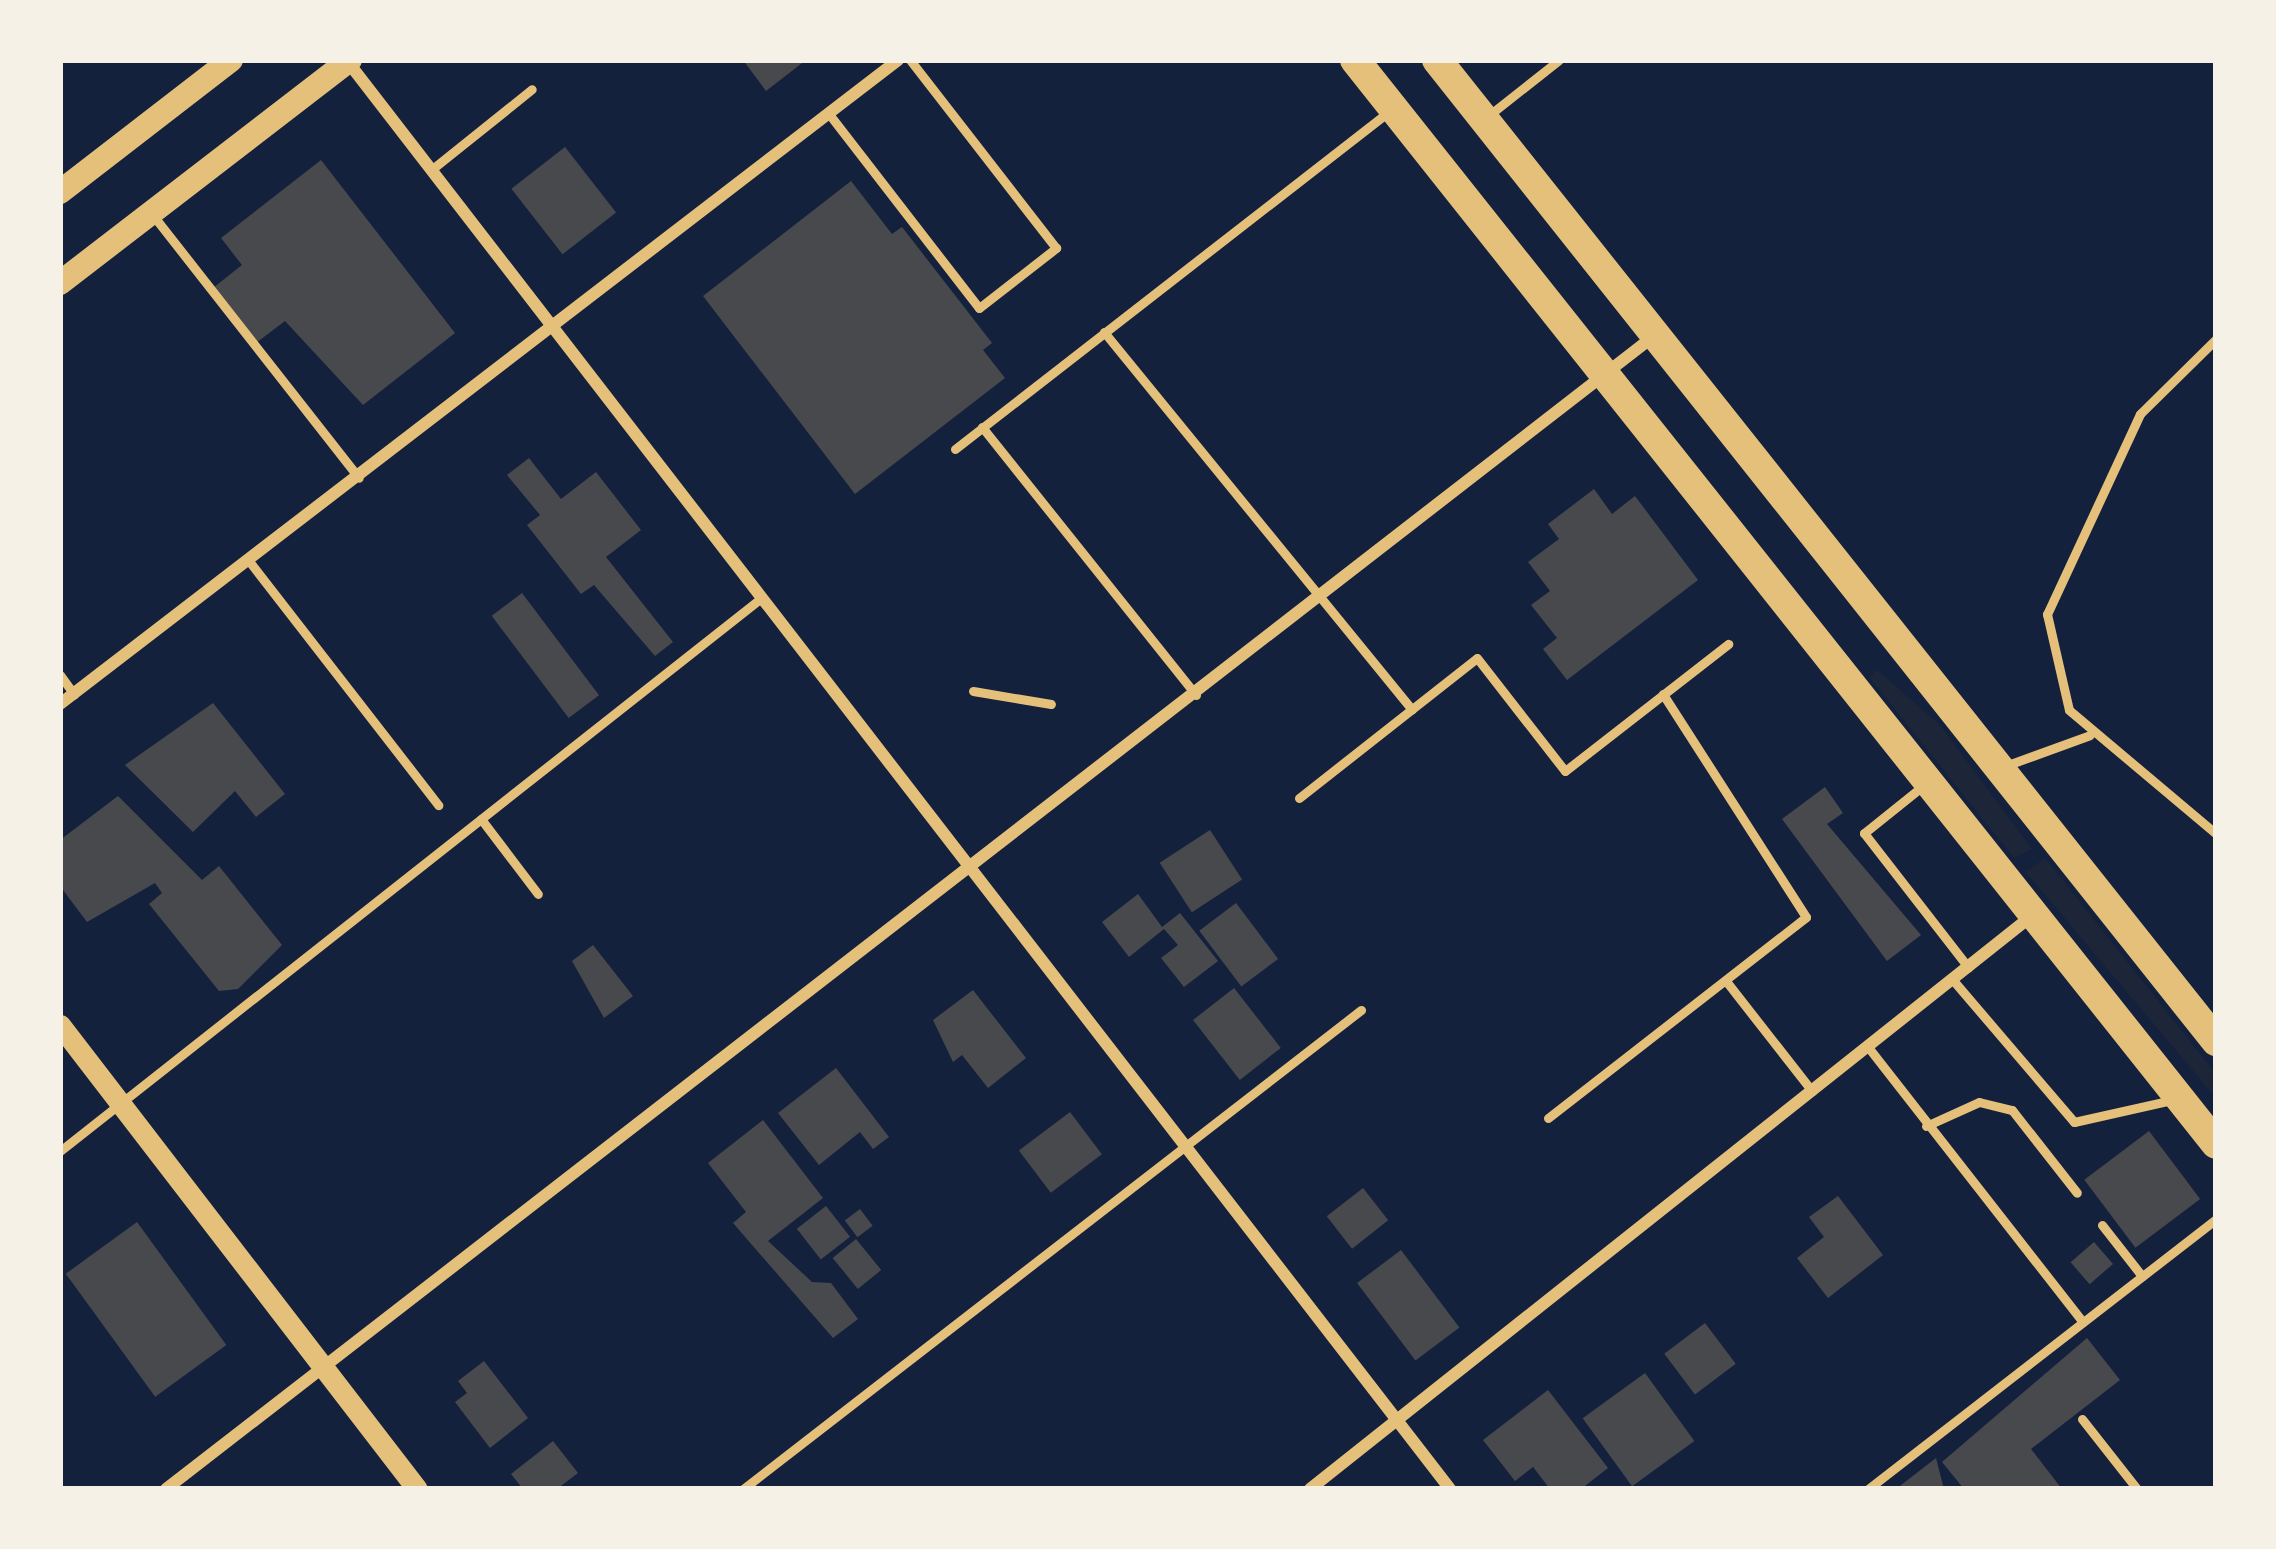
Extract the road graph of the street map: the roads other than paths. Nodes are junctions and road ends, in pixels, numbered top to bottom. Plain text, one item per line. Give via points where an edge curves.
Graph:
1 (231, 60) edge
2 (898, 60) edge
3 (910, 60) edge
4 (1355, 60) edge
5 (1437, 60) edge
6 (1559, 60) edge
7 (349, 61) edge
8 (532, 89) dead end
9 (1393, 108) junction
10 (829, 114) junction
11 (1484, 119) junction
12 (431, 170) junction
13 (60, 193) edge
14 (152, 214) junction
15 (60, 283) edge
16 (554, 329) junction
17 (1104, 332) junction
18 (1655, 335) junction
19 (2216, 339) edge
20 (1607, 377) junction
21 (982, 428) junction
22 (955, 449) dead end
23 (359, 478) junction
24 (249, 561) junction
25 (1325, 595) junction
26 (760, 599) junction
27 (1728, 644) dead end
28 (60, 676) edge
29 (973, 692) dead end
30 (74, 694) junction
31 (1663, 694) junction
32 (1196, 695) junction
33 (60, 704) edge
34 (1051, 704) dead end
35 (1412, 709) junction
36 (2090, 735) junction
37 (2000, 768) junction
38 (1928, 782) junction
39 (1299, 798) dead end
40 (438, 805) dead end
41 (481, 819) junction
42 (2216, 834) edge
43 (968, 872) junction
44 (538, 894) dead end
45 (2034, 914) junction
46 (1967, 967) junction
47 (1952, 979) junction
48 (1726, 981) junction
49 (1361, 1010) dead end
50 (60, 1025) edge
51 (2216, 1041) edge
52 (1868, 1047) junction
53 (1812, 1091) junction
54 (2180, 1098) junction
55 (120, 1104) junction
56 (1548, 1118) dead end
57 (1926, 1126) junction
58 (2216, 1144) edge
59 (1183, 1147) junction
60 (60, 1151) edge
61 (2077, 1192) dead end
62 (2216, 1219) edge
63 (2102, 1226) dead end
64 (2143, 1276) junction
65 (2083, 1322) junction
66 (328, 1367) junction
67 (2082, 1419) dead end
68 (1399, 1423) junction
69 (166, 1489) edge
70 (417, 1489) edge
71 (743, 1489) edge
72 (1310, 1489) edge
73 (1450, 1489) edge
74 (1868, 1489) edge
75 (2137, 1489) edge

1 - 13 main road
2 - 10 street
3 - 10 lane via 1056,248 979,308
4 - 9 main road
5 - 11 main road
6 - 11 lane
7 - 12 street
7 - 14 main road
8 - 12 lane
9 - 17 lane
9 - 20 main road
10 - 16 street
11 - 18 main road
12 - 16 street
14 - 15 main road
14 - 23 lane
16 - 23 street
16 - 26 street
17 - 21 lane
17 - 25 lane
18 - 20 street
18 - 37 main road
19 - 36 lane via 2140,414 2047,614 2069,710
20 - 25 street
20 - 38 main road
21 - 22 lane
21 - 32 lane
23 - 24 street
24 - 30 street
24 - 40 lane
25 - 32 street
25 - 35 lane
26 - 41 lane
26 - 43 street
27 - 31 lane
28 - 30 lane
29 - 34 lane
30 - 33 street
31 - 35 lane via 1564,771 1477,658
31 - 48 lane via 1806,917
32 - 43 street
35 - 39 lane
36 - 37 lane
36 - 42 lane
37 - 51 main road
38 - 45 main road
38 - 46 lane via 1864,833
41 - 44 lane
41 - 55 lane
43 - 59 street
43 - 66 street
45 - 46 street
45 - 54 main road
46 - 47 street
47 - 52 street
47 - 54 lane via 2074,1122
48 - 53 lane
48 - 56 lane
49 - 59 lane
50 - 55 street
52 - 53 street
52 - 57 lane
53 - 68 street
54 - 58 main road
55 - 60 lane
55 - 66 street
57 - 61 lane via 1979,1102 2012,1110
57 - 65 lane
59 - 68 street
59 - 71 lane
62 - 64 lane
63 - 64 lane
64 - 65 lane
65 - 74 lane
66 - 69 street
66 - 70 street
67 - 75 lane
68 - 72 street
68 - 73 street

